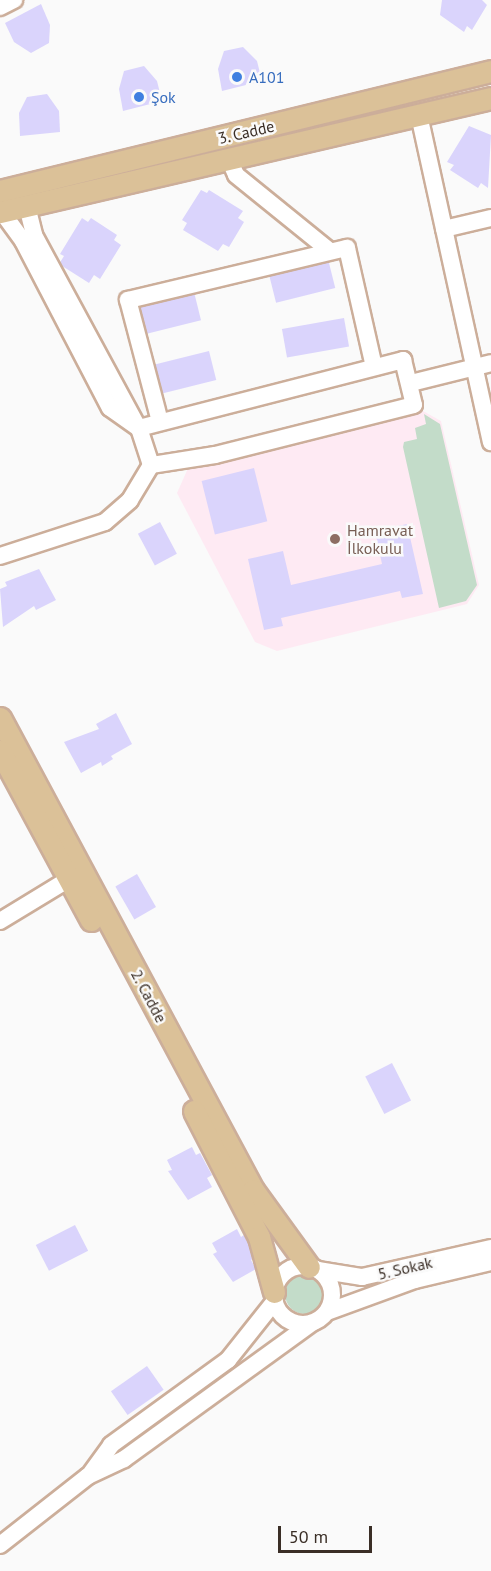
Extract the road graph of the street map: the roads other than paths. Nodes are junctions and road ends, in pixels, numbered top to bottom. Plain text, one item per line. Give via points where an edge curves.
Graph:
1 (14, 0) edge
2 (0, 7) edge
3 (491, 71) edge
4 (491, 98) edge
5 (419, 115) junction
6 (229, 159) junction
7 (1, 205) edge
8 (27, 206) junction
9 (491, 218) edge
10 (444, 229) junction
11 (330, 252) junction
12 (483, 365) edge
13 (374, 367) junction
14 (411, 383) junction
15 (158, 414) dead end
16 (139, 428) junction
17 (491, 442) edge
18 (151, 465) junction
19 (0, 556) edge
20 (0, 718) edge
21 (0, 751) edge
22 (69, 879) junction
23 (0, 921) edge
24 (491, 1248) edge
25 (491, 1262) edge
26 (313, 1268) junction
27 (275, 1297) junction
28 (327, 1312) junction
29 (312, 1323) junction
30 (88, 1476) junction
31 (0, 1545) edge

1 - 2 street
3 - 7 main road, 3. Cadde
4 - 5 main road, 3. Cadde
5 - 6 main road, 3. Cadde
5 - 10 street
6 - 8 main road, 3. Cadde
6 - 11 street via 236,175
7 - 8 main road, 3. Cadde
7 - 16 street via 110,408
8 - 16 street via 34,235
9 - 10 street
10 - 12 street
11 - 13 street via 347,248
11 - 15 street via 128,300
12 - 14 street
12 - 17 street
13 - 14 street via 404,360
13 - 16 street
14 - 18 street via 414,405 403,409 215,455
16 - 18 street
18 - 19 street via 130,500 105,522
20 - 26 main road, 2. Cadde via 252,1190
21 - 22 main road, 2. Cadde
22 - 23 street
22 - 27 main road, 2. Cadde via 259,1237
24 - 26 street, 5. Sokak via 362,1277
25 - 28 street, 5. Sokak via 415,1280
26 - 27 street via 290,1269 282,1275
26 - 28 street via 330,1284 332,1294
27 - 29 street via 284,1317 302,1324
27 - 30 street via 228,1360 111,1445
28 - 29 street
29 - 30 street via 124,1459
30 - 31 street

